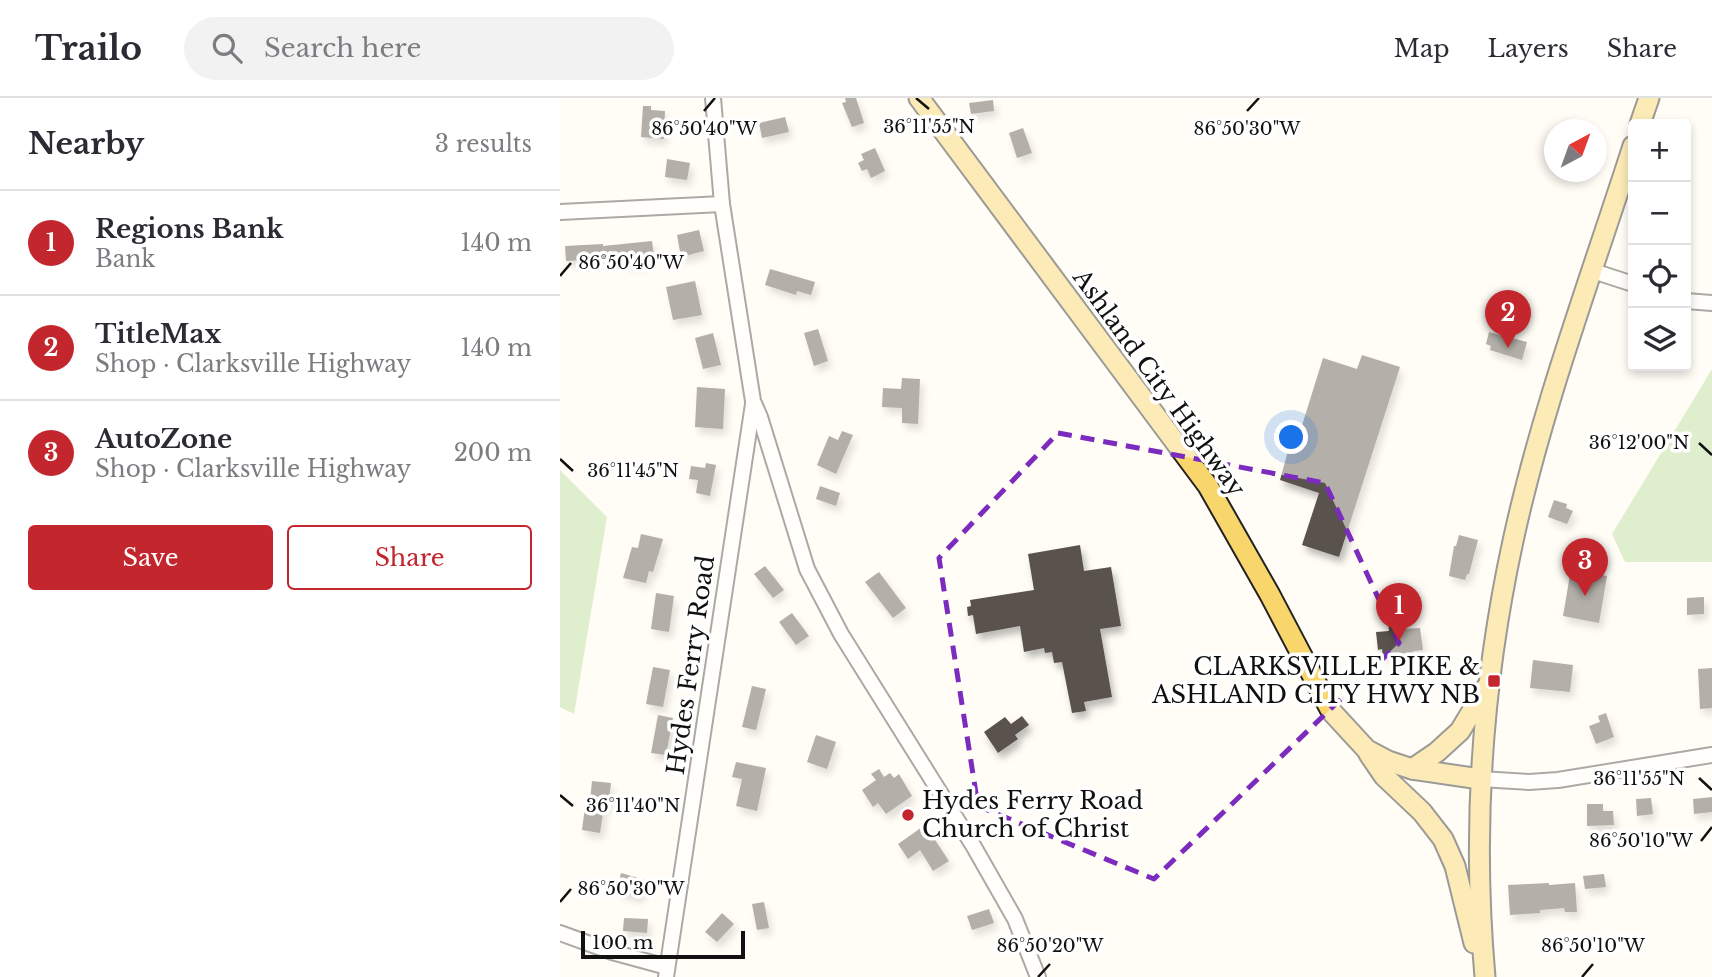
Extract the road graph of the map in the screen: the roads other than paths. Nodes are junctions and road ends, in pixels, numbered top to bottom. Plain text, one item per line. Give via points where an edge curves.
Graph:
1 (712, 98) edge
2 (919, 98) edge
3 (1649, 98) edge
4 (1642, 119) edge
5 (1628, 162) edge
6 (722, 204) junction
7 (560, 212) edge
8 (1593, 271) junction
9 (1628, 282) edge
10 (1691, 301) edge
11 (1712, 303) edge
12 (753, 401) junction
13 (1490, 681) junction
14 (1367, 750) junction
15 (1712, 755) edge
16 (1412, 769) junction
17 (1480, 779) junction
18 (560, 933) edge
19 (667, 972) edge
20 (1038, 977) edge
21 (1484, 977) edge

1 - 6 street
2 - 14 main road, Ashland City Highway via 1208,486 1331,711
3 - 4 main road
5 - 8 main road
6 - 7 street
6 - 12 street
8 - 9 street
8 - 13 main road via 1521,508
10 - 11 street
12 - 19 street, Hydes Ferry Road
12 - 20 street via 807,569 841,634 1002,895
13 - 16 main road via 1460,731
13 - 17 main road
14 - 16 main road, Ashland City Highway
14 - 21 main road via 1384,776 1443,839 1455,866
15 - 17 street via 1558,780
16 - 17 main road, Ashland City Highway
17 - 21 main road
18 - 19 street

